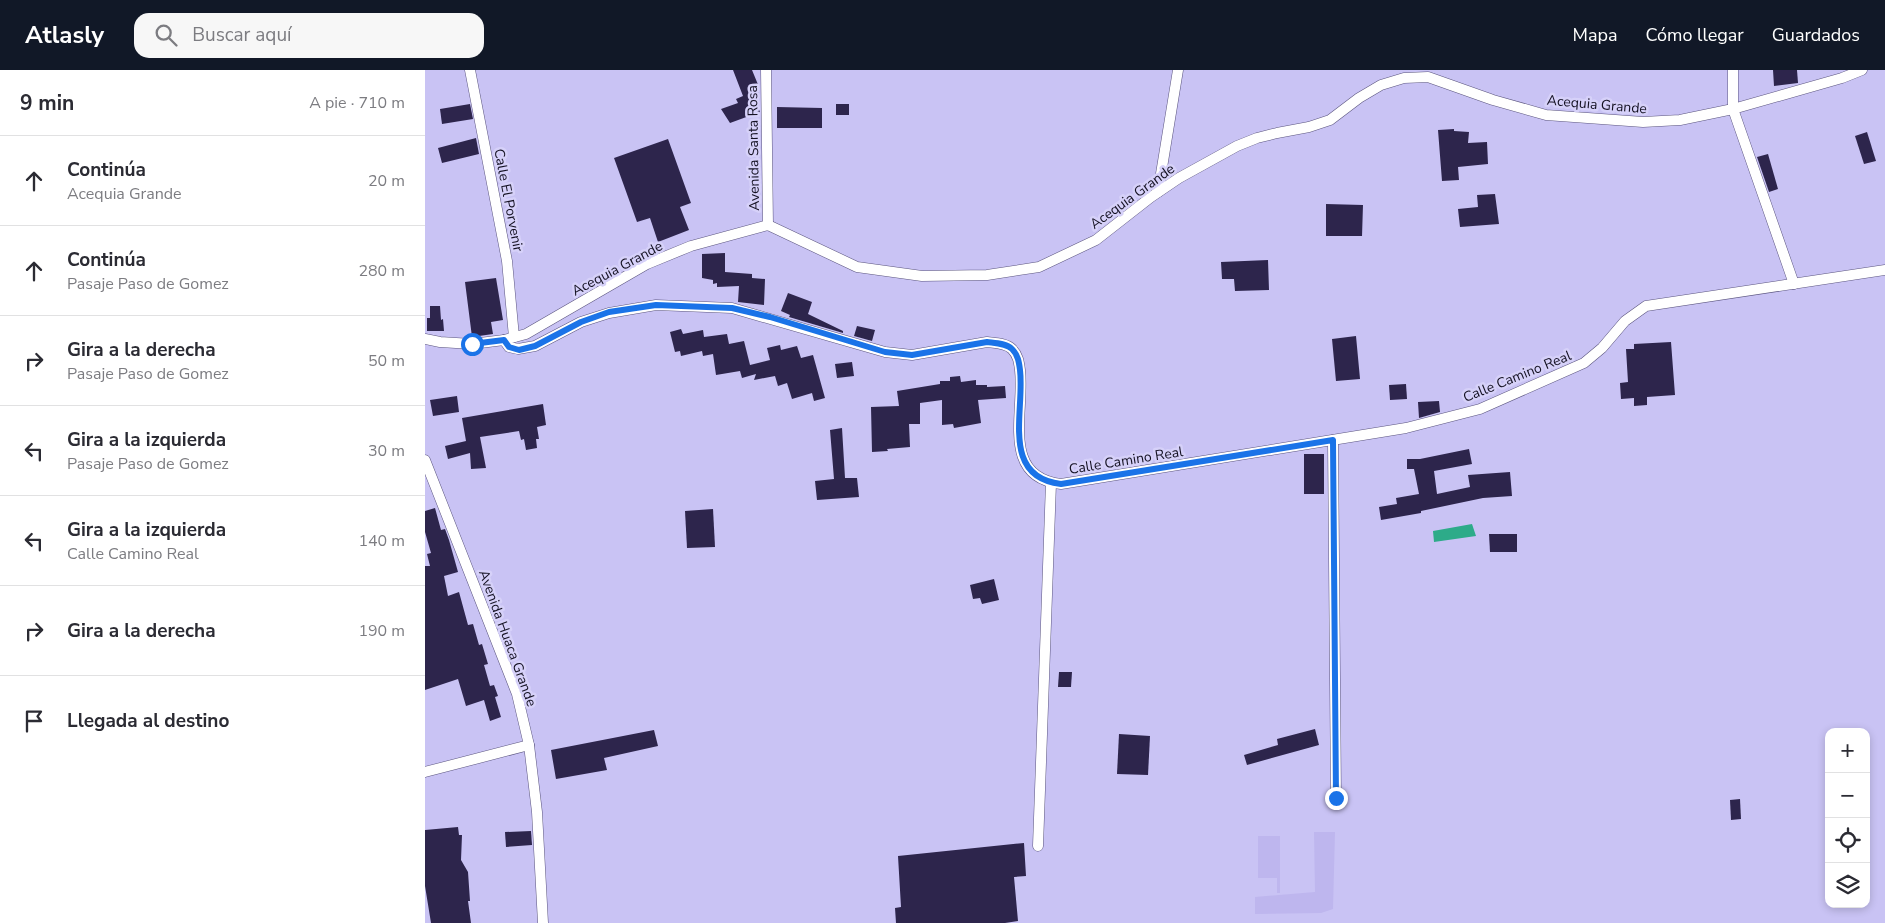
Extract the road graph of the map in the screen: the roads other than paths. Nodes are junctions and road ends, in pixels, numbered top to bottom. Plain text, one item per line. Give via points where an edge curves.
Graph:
1 (470, 70) edge
2 (766, 70) edge
3 (1178, 70) edge
4 (1733, 70) edge
5 (1862, 70) edge
6 (1733, 110) junction
7 (1158, 192) junction
8 (769, 225) junction
9 (1885, 270) edge
10 (1794, 284) junction
11 (509, 338) junction
12 (425, 339) edge
13 (1333, 440) junction
14 (425, 460) edge
15 (1051, 483) junction
16 (529, 745) junction
17 (425, 772) edge
18 (1336, 798) dead end
19 (1038, 846) dead end
20 (543, 923) edge

1 - 11 street, Calle El Porvenir via 507,261
2 - 8 street, Avenida Santa Rosa
3 - 7 street
4 - 6 street
5 - 6 street, Acequia Grande
6 - 7 street, Acequia Grande via 1679,120 1643,122 1546,115 1428,77 1404,78 1381,85 1330,120 1237,146
6 - 10 street
7 - 8 street, Acequia Grande via 1096,240 1072,252 1039,267 987,275 923,276 857,266
8 - 11 street, Acequia Grande via 691,246 647,264 526,334
9 - 10 street, Calle Camino Real
10 - 13 street, Calle Camino Real via 1646,306 1625,321 1584,363 1480,409 1406,428
11 - 12 street, Acequia Grande via 472,344
11 - 15 street via 509,347 519,350 535,346 581,322 609,312 656,305 732,308 885,352 912,355 987,342 999,344 1011,348 1018,357 1021,382 1018,439 1022,455 1030,470
13 - 15 street, Calle Camino Real
13 - 18 street
14 - 16 street, Avenida Huaca Grande via 517,694
15 - 19 street
16 - 17 street
16 - 20 street, Avenida Huaca Grande via 537,812

